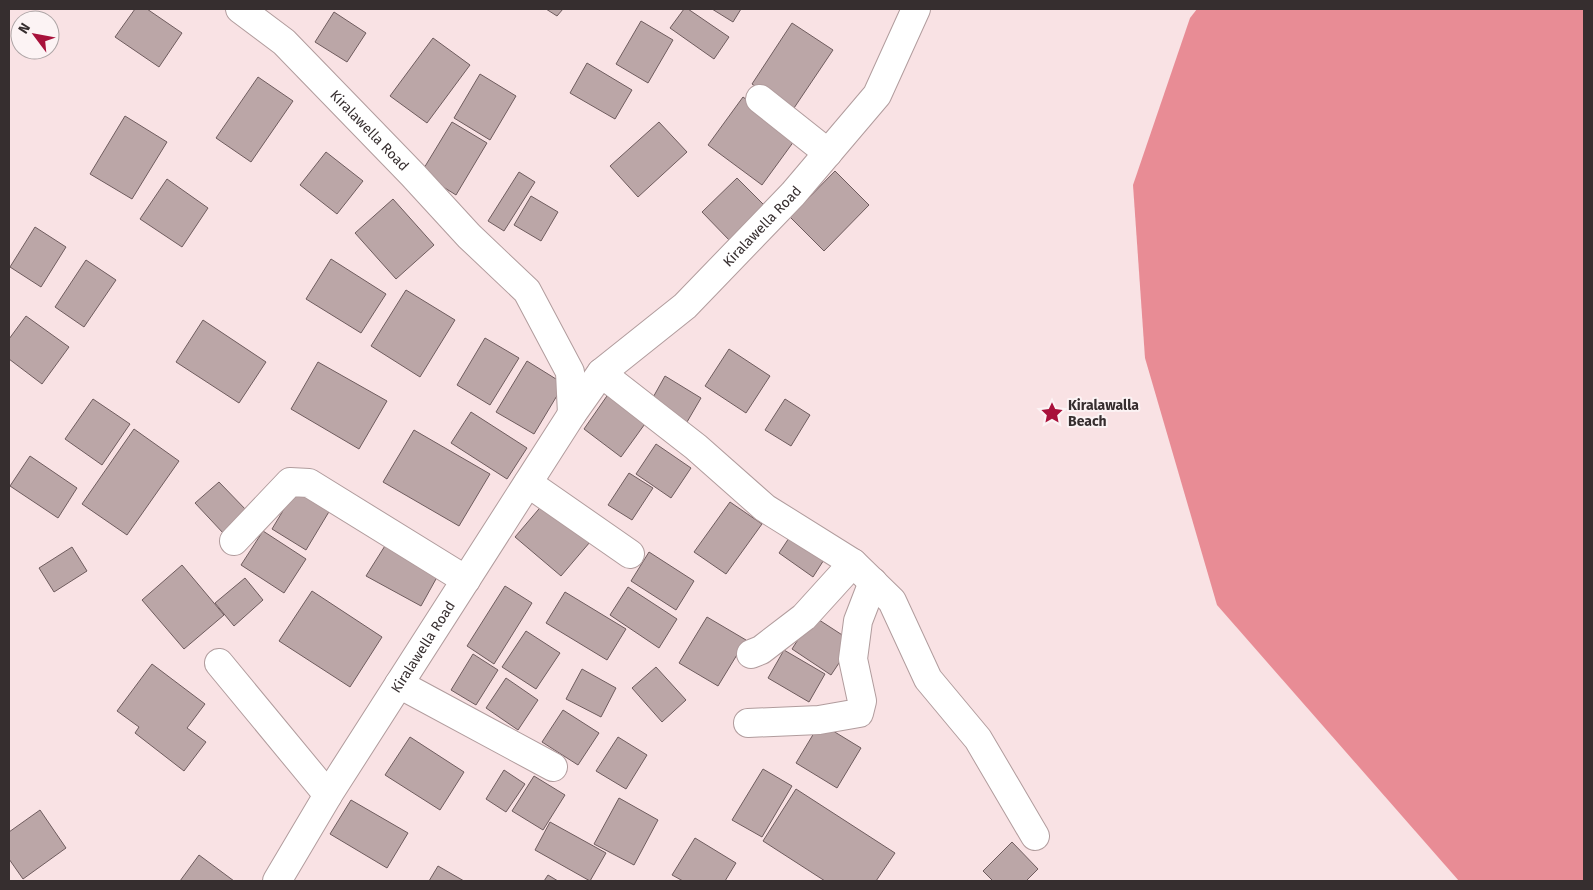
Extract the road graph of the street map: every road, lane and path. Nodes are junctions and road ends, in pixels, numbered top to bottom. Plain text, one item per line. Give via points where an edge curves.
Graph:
1 (240, 9) edge
2 (916, 9) edge
3 (760, 100) dead end
4 (828, 153) junction
5 (601, 373) junction
6 (572, 414) junction
7 (528, 483) junction
8 (234, 541) dead end
9 (630, 554) dead end
10 (853, 563) junction
11 (466, 580) junction
12 (873, 582) junction
13 (751, 654) dead end
14 (220, 663) dead end
15 (399, 684) junction
16 (748, 723) dead end
17 (553, 767) dead end
18 (328, 795) junction
19 (1036, 836) dead end
20 (277, 881) edge

1 - 6 street, Kiralawella Road via 284,42 469,236 527,291 570,372
2 - 4 street, Kiralawella Road via 877,95
3 - 4 street
4 - 5 street, Kiralawella Road via 685,306
5 - 6 street, Kiralawella Road
5 - 10 street via 696,447 765,508
6 - 7 street, Kiralawella Road
7 - 9 street
7 - 11 street, Kiralawella Road
8 - 11 street via 290,482 309,483
10 - 12 street
10 - 13 street via 804,616 761,650
11 - 15 street, Kiralawella Road
12 - 16 street via 858,621 853,659 862,701 859,713 819,720
12 - 19 street via 892,601 928,679 978,739
14 - 18 street
15 - 17 street
15 - 18 street, Kiralawella Road
18 - 20 street, Kiralawella Road

